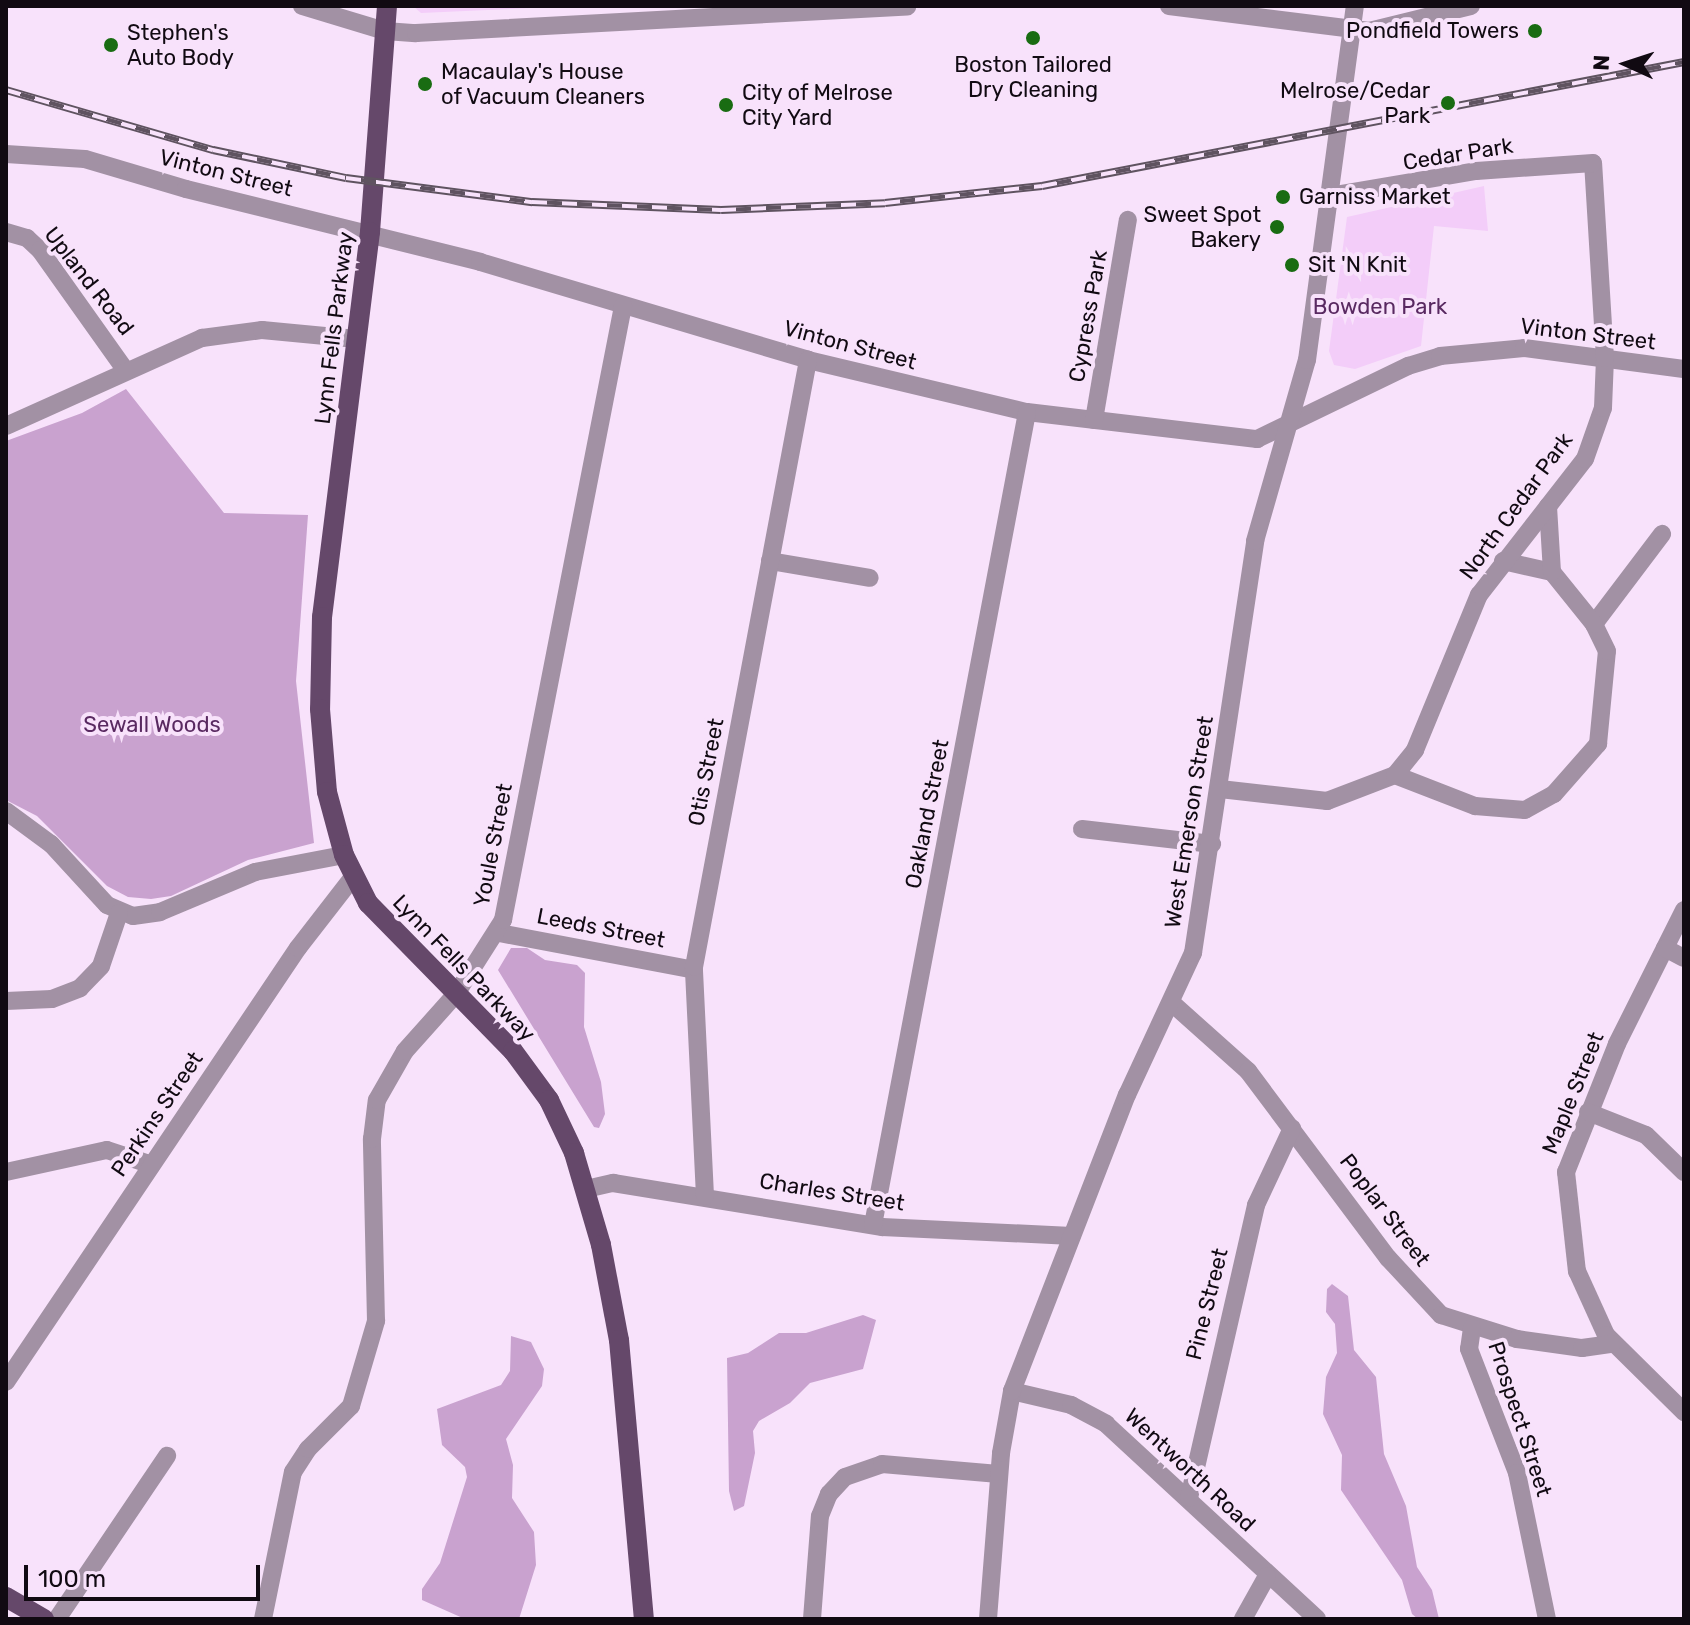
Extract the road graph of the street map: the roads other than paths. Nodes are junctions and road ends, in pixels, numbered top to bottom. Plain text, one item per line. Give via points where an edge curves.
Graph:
1 (302, 6) edge
2 (387, 6) edge
3 (907, 6) edge
4 (1169, 6) edge
5 (1355, 6) edge
6 (1471, 6) edge
7 (1353, 30) junction
8 (385, 31) junction
9 (6, 154) edge
10 (1593, 163) joint
11 (1340, 196) junction
12 (1128, 220) dead end
13 (6, 232) edge
14 (370, 232) junction
15 (623, 306) junction
16 (357, 339) junction
17 (1605, 358) junction
18 (808, 360) junction
19 (1684, 369) edge
20 (126, 371) junction
21 (1027, 412) junction
22 (1094, 420) junction
23 (6, 426) edge
24 (1290, 426) junction
25 (1548, 506) junction
26 (1662, 534) dead end
27 (770, 561) junction
28 (1503, 561) junction
29 (1552, 572) junction
30 (870, 578) dead end
31 (1594, 624) junction
32 (1395, 775) junction
33 (1220, 789) junction
34 (6, 811) edge
35 (1082, 829) dead end
36 (1212, 844) junction
37 (344, 855) junction
38 (353, 877) junction
39 (1684, 910) edge
40 (119, 913) junction
41 (499, 933) junction
42 (1665, 948) junction
43 (1684, 958) edge
44 (694, 970) junction
45 (456, 994) junction
46 (6, 1001) edge
47 (1173, 1004) junction
48 (1588, 1112) junction
49 (1292, 1128) junction
50 (152, 1165) junction
51 (6, 1172) edge
52 (1684, 1172) edge
53 (586, 1189) junction
54 (705, 1196) junction
55 (873, 1225) junction
56 (1072, 1236) junction
57 (1472, 1328) junction
58 (1612, 1344) junction
59 (6, 1382) edge
60 (1012, 1391) junction
61 (1684, 1412) edge
62 (167, 1456) dead end
63 (999, 1474) junction
64 (1189, 1498) junction
65 (1267, 1576) junction
66 (6, 1597) edge
67 (44, 1619) edge
68 (57, 1619) edge
69 (263, 1619) edge
70 (644, 1619) edge
71 (812, 1619) edge
72 (988, 1619) edge
73 (1243, 1619) edge
74 (1317, 1619) edge
75 (1547, 1619) edge

1 - 8 street
2 - 8 main road, Lynn Fells Parkway
3 - 8 street via 628,24
4 - 7 street
5 - 7 street, West Emerson Street
6 - 7 street via 1380,30
7 - 11 street, West Emerson Street
8 - 14 main road, Lynn Fells Parkway
9 - 14 street, Vinton Street via 85,159 186,189
10 - 11 street, Cedar Park via 1476,171
10 - 17 street, North Cedar Park
11 - 24 street, West Emerson Street
12 - 22 street, Cypress Park
13 - 20 street, Upland Road via 27,238 40,250
14 - 15 street, Vinton Street
14 - 16 main road, Lynn Fells Parkway
15 - 18 street, Vinton Street
15 - 41 street, Youle Street
16 - 20 street via 238,331 172,348
16 - 37 main road, Lynn Fells Parkway via 319,655 323,764
17 - 19 street, Vinton Street
17 - 24 street, Vinton Street via 1517,348 1440,356 1408,366
17 - 25 street, North Cedar Park via 1603,408 1595,437 1585,459
18 - 21 street, Vinton Street
18 - 27 street, Otis Street
20 - 23 street via 73,400
21 - 22 street, Vinton Street
21 - 55 street, Oakland Street
22 - 24 street, Vinton Street via 1250,440
24 - 33 street, West Emerson Street via 1255,541
25 - 28 street, North Cedar Park
25 - 29 street
26 - 31 street
27 - 30 street
27 - 44 street, Otis Street
28 - 29 street
28 - 32 street, North Cedar Park via 1471,612 1415,750
29 - 31 street
31 - 32 street via 1608,657 1602,733 1586,761 1554,794 1528,809 1496,809
32 - 33 street via 1327,801
33 - 36 street, West Emerson Street
34 - 40 street via 51,844
35 - 36 street
36 - 47 street, West Emerson Street via 1193,953
37 - 38 main road, Lynn Fells Parkway
37 - 40 street via 255,872 160,912
38 - 45 main road, Lynn Fells Parkway via 385,924
38 - 50 street, Perkins Street via 336,893
39 - 42 street, Maple Street
40 - 46 street via 106,957 80,988 52,999
41 - 44 street, Leeds Street
41 - 45 street, Youle Street
42 - 43 street
42 - 48 street, Maple Street
44 - 54 street, Otis Street
45 - 53 main road, Lynn Fells Parkway via 533,1076 562,1126
45 - 69 street, Youle Street via 405,1051 377,1100 372,1139 376,1321 351,1406 293,1472
47 - 49 street, Poplar Street via 1244,1067
47 - 56 street, West Emerson Street via 1127,1095
48 - 52 street via 1646,1135
48 - 58 street, Maple Street via 1567,1168 1570,1227 1577,1271
49 - 57 street, Poplar Street via 1419,1294 1441,1315
49 - 64 street, Pine Street via 1256,1205
50 - 51 street via 107,1150
50 - 59 street, Perkins Street
53 - 54 street, Charles Street via 613,1183
53 - 70 main road, Lynn Fells Parkway via 621,1356
54 - 55 street, Charles Street
55 - 56 street, Charles Street
56 - 60 street, West Emerson Street
57 - 58 street, Poplar Street via 1562,1346
57 - 75 street, Prospect Street via 1469,1349 1517,1473
58 - 61 street, Maple Street
60 - 63 street, West Emerson Street
60 - 64 street, Wentworth Road via 1058,1401 1095,1417
62 - 68 street
63 - 71 street via 882,1464 845,1477 829,1494 820,1516
63 - 72 street, West Emerson Street
64 - 65 street, Wentworth Road
65 - 73 street
65 - 74 street, Wentworth Road
66 - 67 main road

